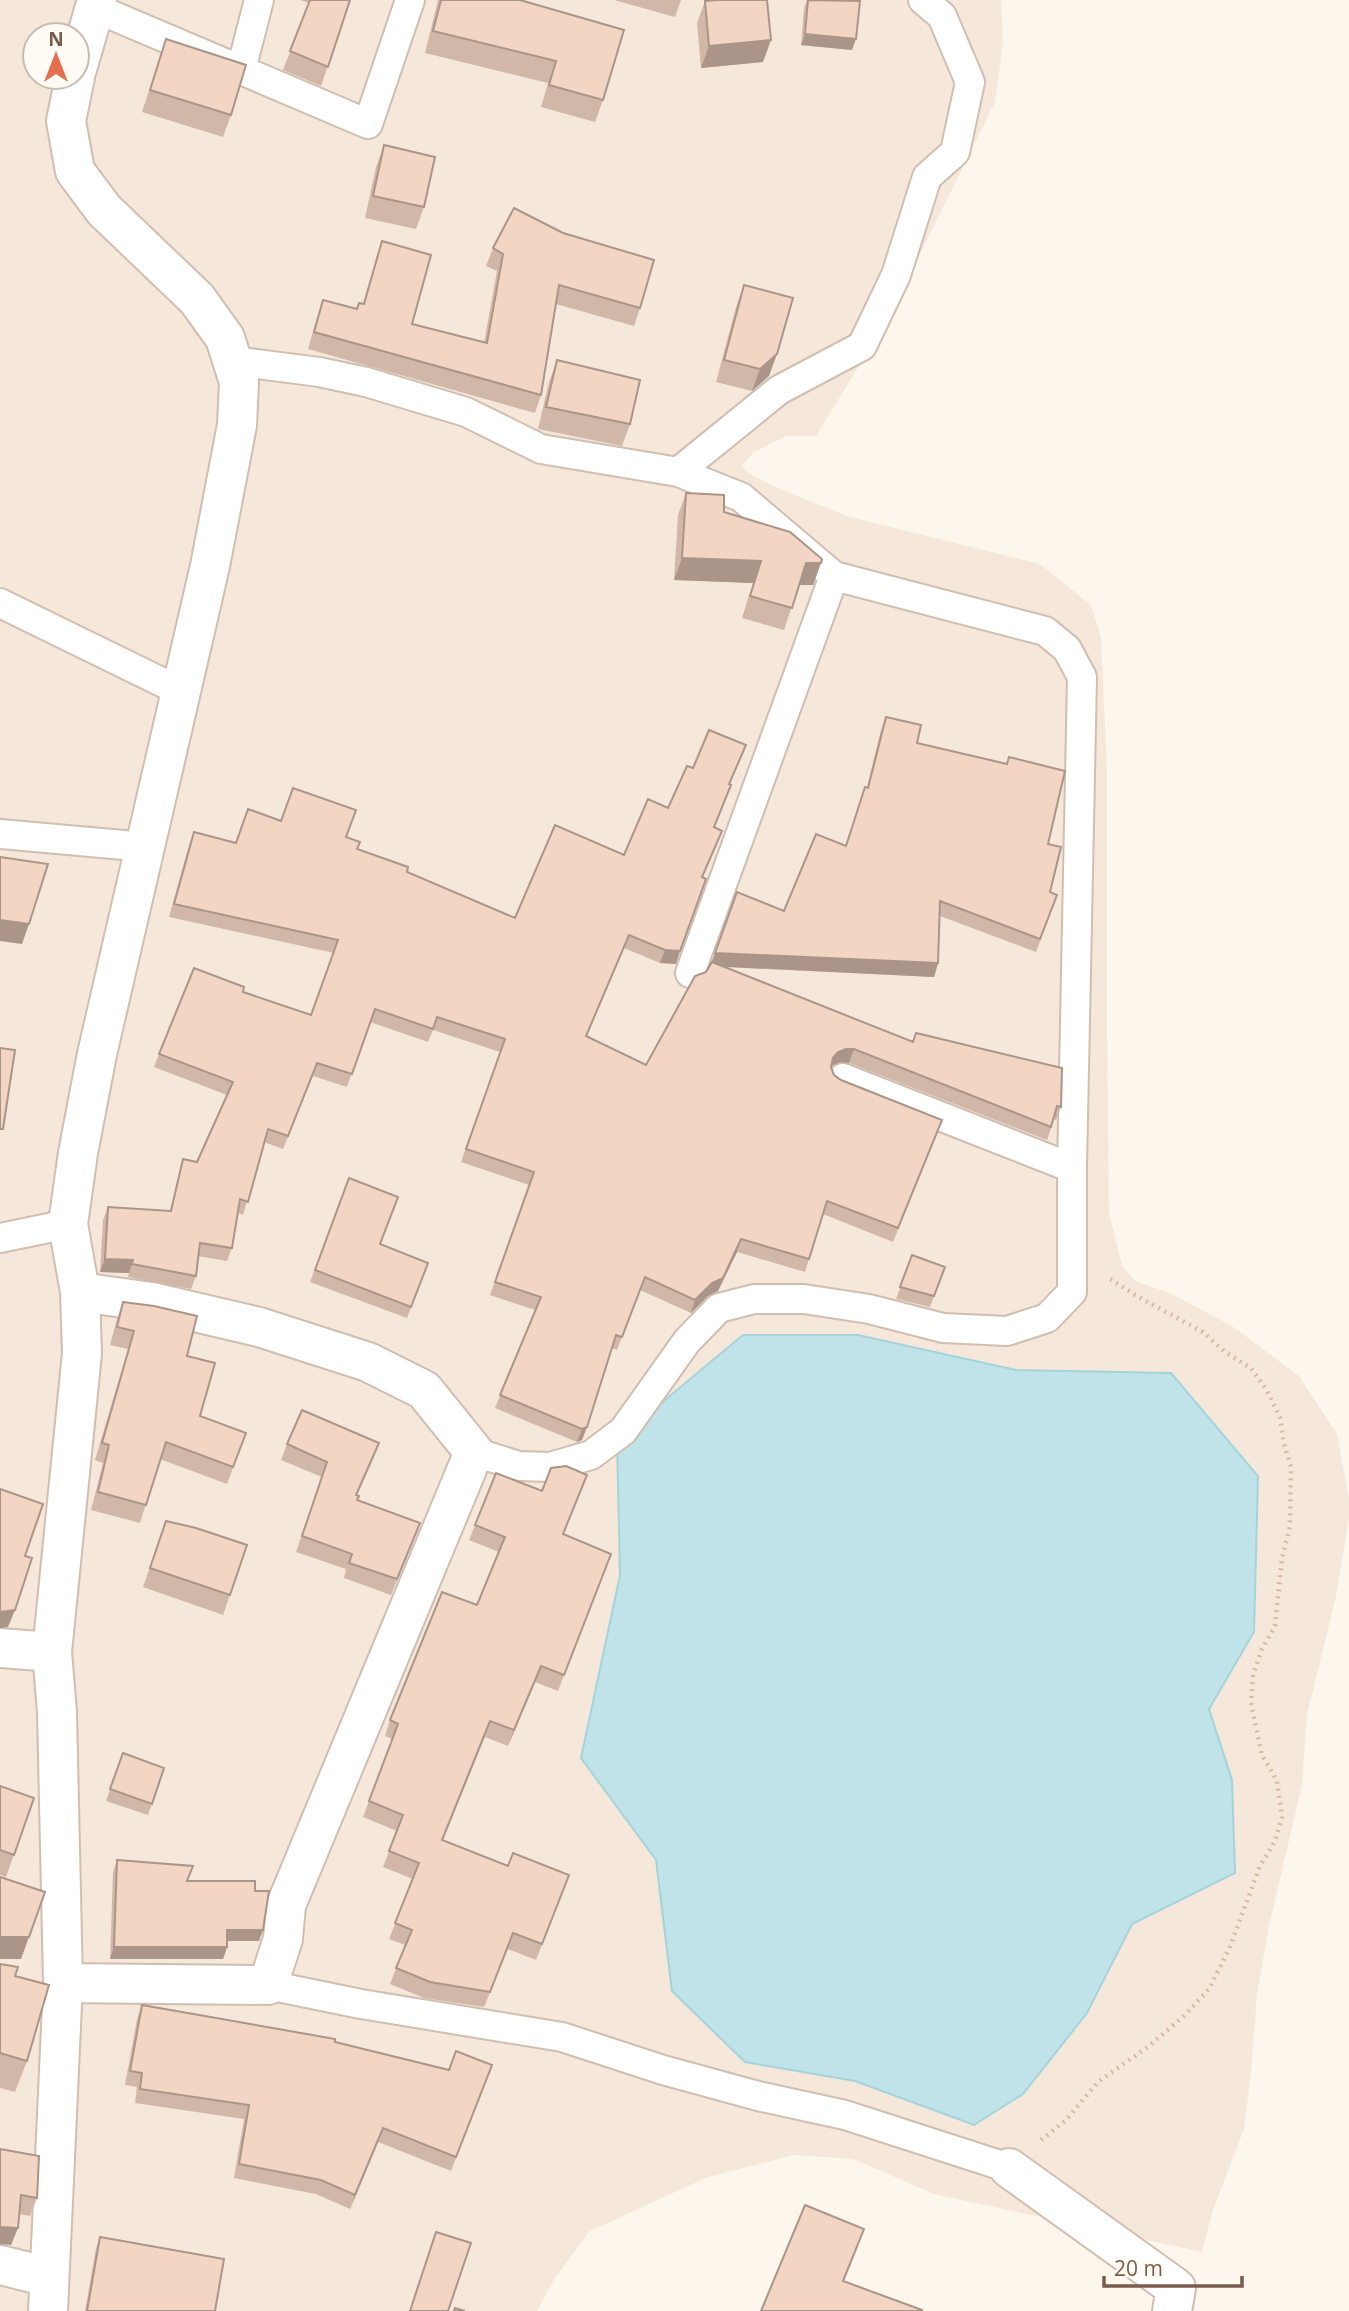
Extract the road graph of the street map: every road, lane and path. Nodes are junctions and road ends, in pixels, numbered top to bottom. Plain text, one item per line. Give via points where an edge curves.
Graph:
1 (258, 0) edge
2 (410, 0) edge
3 (923, 0) edge
4 (96, 4) edge
5 (91, 21) edge
6 (241, 70) junction
7 (72, 91) edge
8 (233, 361) junction
9 (678, 472) junction
10 (834, 576) junction
11 (0, 603) edge
12 (182, 692) junction
13 (0, 834) edge
14 (146, 847) junction
15 (690, 973) dead end
16 (843, 1078) edge
17 (1072, 1168) junction
18 (68, 1224) junction
19 (0, 1238) edge
20 (80, 1292) junction
21 (1072, 1292) junction
22 (474, 1452) junction
23 (0, 1648) edge
24 (52, 1652) junction
25 (63, 1983) junction
26 (268, 1985) junction
27 (1009, 2168) junction
28 (0, 2265) edge
29 (48, 2294) edge
30 (1172, 2311) edge

1 - 6 lane
2 - 6 lane via 368,124
3 - 9 lane via 942,16 970,82 955,152 927,177 896,275 862,346 779,390
4 - 5 street
4 - 6 lane
7 - 8 street via 66,121 75,171 104,210 197,299 225,338
8 - 9 lane via 366,382 466,412 541,449
8 - 12 street via 239,382 237,425
9 - 10 lane via 741,497
10 - 15 lane
10 - 17 lane via 1045,631 1067,649 1082,677
11 - 12 lane
12 - 14 street
13 - 14 lane
14 - 18 street via 97,1054
16 - 17 lane
17 - 21 lane
18 - 19 lane
18 - 20 street
20 - 22 street via 152,1301 259,1327 368,1362 424,1390
20 - 24 street via 82,1353
21 - 22 lane via 1047,1318 1007,1331 943,1328 804,1299 754,1299 730,1305 719,1308 687,1341 623,1431 591,1455 550,1466 519,1466
21 - 27 path via 1102,1274 1203,1332 1251,1367 1280,1417 1291,1466 1290,1527 1275,1626 1253,1675 1251,1703 1262,1755 1277,1781 1282,1817 1209,1989 1149,2046 1098,2082 1065,2121
22 - 26 street via 286,1905 283,1939
23 - 24 street
24 - 25 street
25 - 26 street
25 - 29 street
26 - 27 lane via 562,2037 731,2089 845,2115
27 - 30 street via 1176,2288
28 - 29 street

